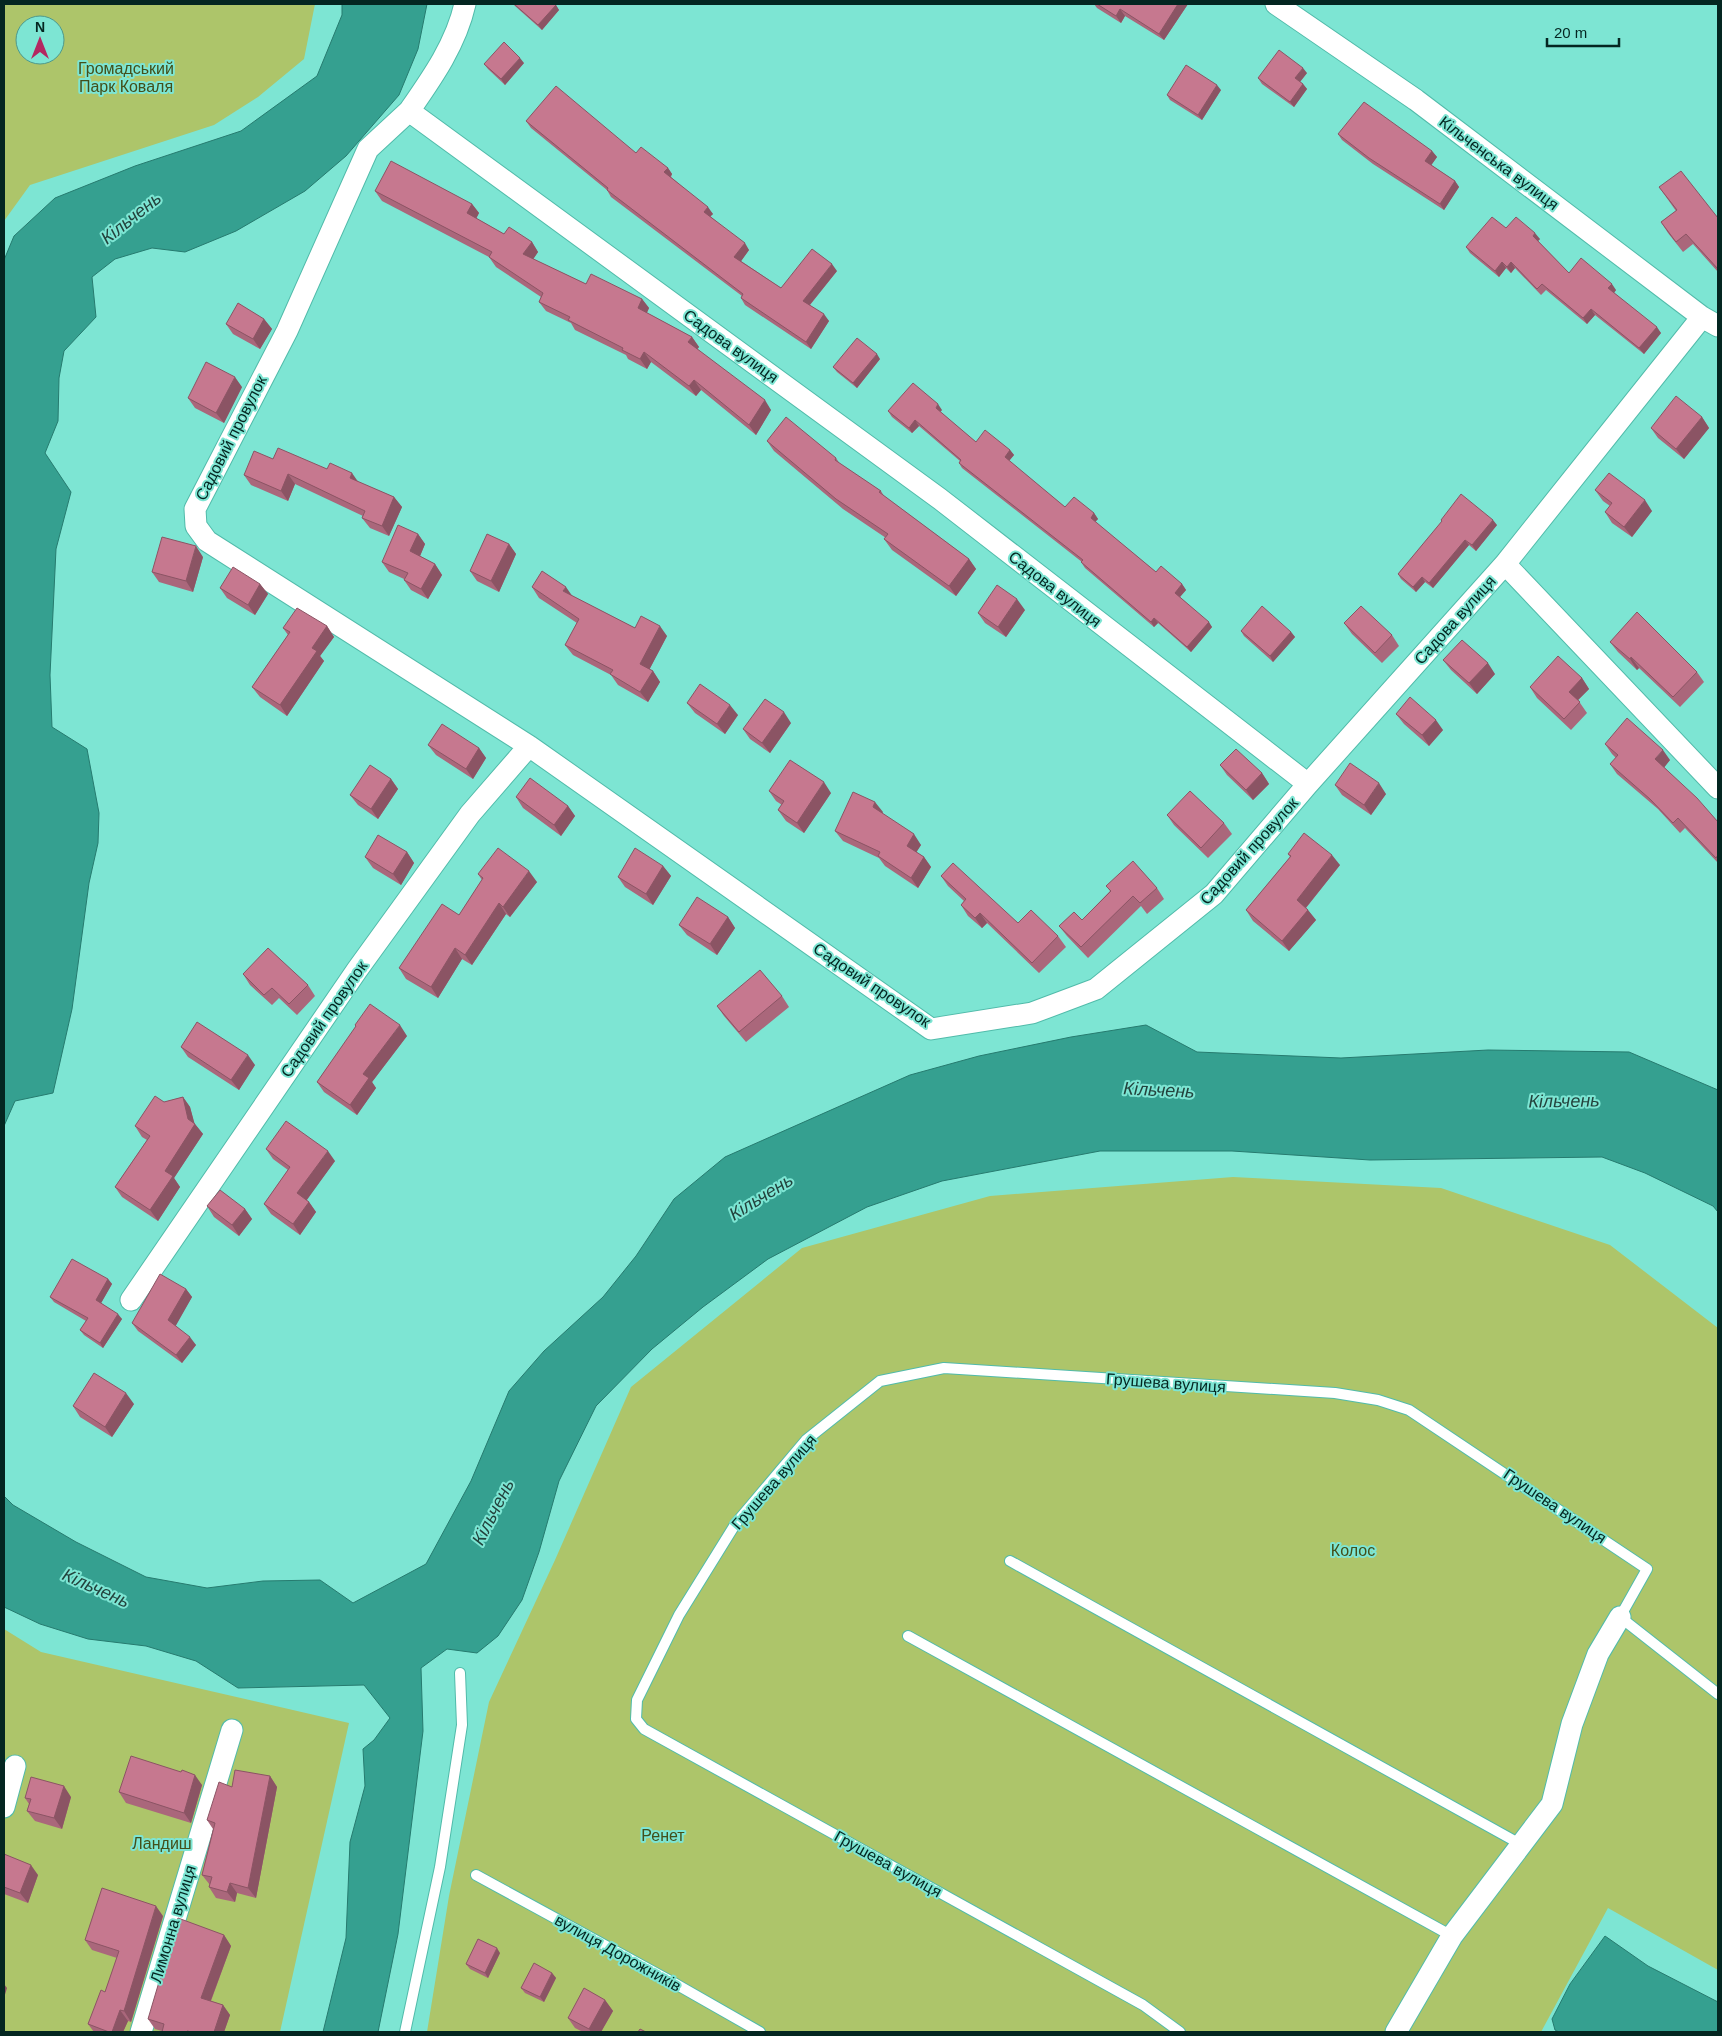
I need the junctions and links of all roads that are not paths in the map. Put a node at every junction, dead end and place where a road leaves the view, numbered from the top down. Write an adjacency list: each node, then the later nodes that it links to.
1 (465, 4): 3 (street)
2 (1276, 4): 4 (street, Кільченська вулиця)
3 (409, 111): 6 (street, Садовий провулок); 7 (street, Садова вулиця)
4 (1710, 322): 5 (street)
5 (1505, 564): 7 (street, Садова вулиця); 8 (street, Садова вулиця)
6 (529, 746): 7 (street, Садовий провулок); 9 (street, Садовий провулок)
7 (1308, 784)
8 (1718, 788)
9 (131, 1300)
10 (1010, 1561): 18 (lane)
11 (1620, 1617): 14 (lane); 18 (street); 24 (lane, Грушева вулиця)
12 (908, 1636): 20 (lane)
13 (460, 1673): 22 (lane)
14 (1718, 1694)
15 (232, 1730): 21 (street, Лимонна вулиця)
16 (14, 1766): 17 (street)
17 (4, 1807)
18 (1522, 1845): 20 (street)
19 (476, 1875): 23 (lane, вулиця Дорожників)
20 (1452, 1936): 25 (street)
21 (140, 2032)
22 (405, 2032)
23 (760, 2032)
24 (1180, 2032)
25 (1396, 2032)

